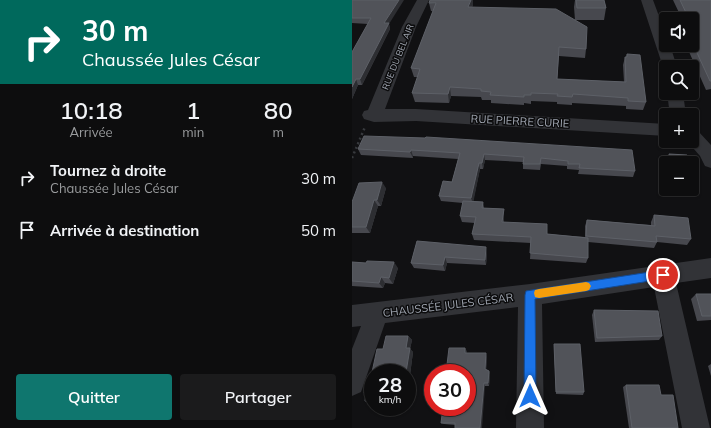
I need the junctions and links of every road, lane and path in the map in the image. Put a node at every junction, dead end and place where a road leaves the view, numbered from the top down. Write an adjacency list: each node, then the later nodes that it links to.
1 (423, 0): 4 (street, RUE DU BEL AIR)
2 (647, 0): 3 (street)
3 (668, 60)
4 (372, 116): 5 (street, RUE PIERRE CURIE); 7 (path)
5 (659, 130)
6 (699, 142): 8 (street)
7 (352, 158)
8 (711, 161)
9 (711, 268): 10 (street, CHAUSSÉE JULES CÉSAR)
10 (663, 275): 11 (street, CHAUSSÉE JULES CÉSAR); 16 (street)
11 (530, 295): 12 (street, CHAUSSÉE JULES CÉSAR); 15 (street)
12 (377, 314): 13 (street, CHAUSSÉE JULES CÉSAR); 14 (street)
13 (352, 316)
14 (352, 383)
15 (530, 428)
16 (696, 428)

